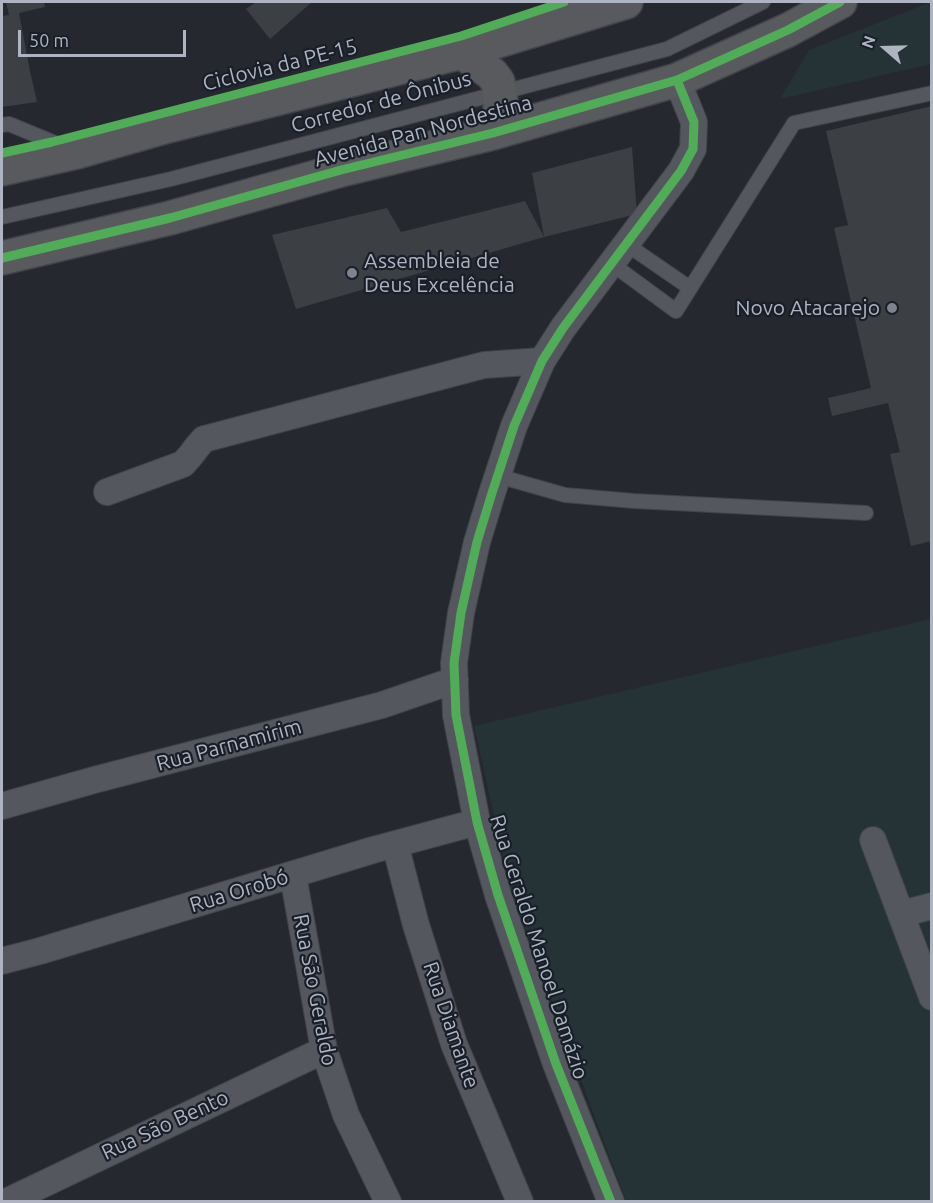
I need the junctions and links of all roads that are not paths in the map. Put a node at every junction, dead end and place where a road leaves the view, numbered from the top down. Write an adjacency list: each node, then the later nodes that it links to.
1 (626, 2): 6 (highway)
2 (763, 2): 8 (lane, Corredor de Ônibus)
3 (840, 2): 5 (highway, Avenida Pan Nordestina)
4 (864, 2): 5 (highway)
5 (788, 30): 7 (highway, Avenida Pan Nordestina)
6 (462, 52): 8 (highway); 12 (highway)
7 (677, 80): 11 (highway, Avenida Pan Nordestina); 15 (street, Rua Geraldo Manoel Damázio)
8 (501, 92): 11 (highway); 14 (lane, Corredor de Ônibus)
9 (932, 93): 17 (lane)
10 (2, 125): 12 (lane)
11 (493, 133): 16 (highway, Avenida Pan Nordestina)
12 (77, 152): 13 (highway)
13 (2, 169)
14 (2, 217)
15 (619, 254): 17 (lane); 17 (lane); 18 (street, Rua Geraldo Manoel Damázio)
16 (2, 258)
17 (690, 288)
18 (542, 361): 19 (street, Rua Geraldo Manoel Damázio); 20 (street)
19 (498, 476): 21 (lane); 22 (street, Rua Geraldo Manoel Damázio)
20 (108, 492)
21 (866, 513)
22 (454, 680): 23 (street, Rua Parnamirim); 24 (street, Rua Geraldo Manoel Damázio)
23 (2, 806)
24 (477, 822): 26 (street, Rua Orobó); 36 (street, Rua Geraldo Manoel Damázio)
25 (873, 840): 29 (street)
26 (395, 844): 27 (street, Rua Orobó); 35 (street, Rua Diamante)
27 (293, 875): 30 (street, Rua Orobó); 32 (street, Rua São Geraldo)
28 (932, 906): 29 (street)
29 (901, 914): 31 (street)
30 (2, 961)
31 (932, 997)
32 (324, 1050): 33 (street, Rua São Bento); 34 (street, Rua São Geraldo)
33 (6, 1202)
34 (388, 1202)
35 (520, 1202)
36 (611, 1202)

